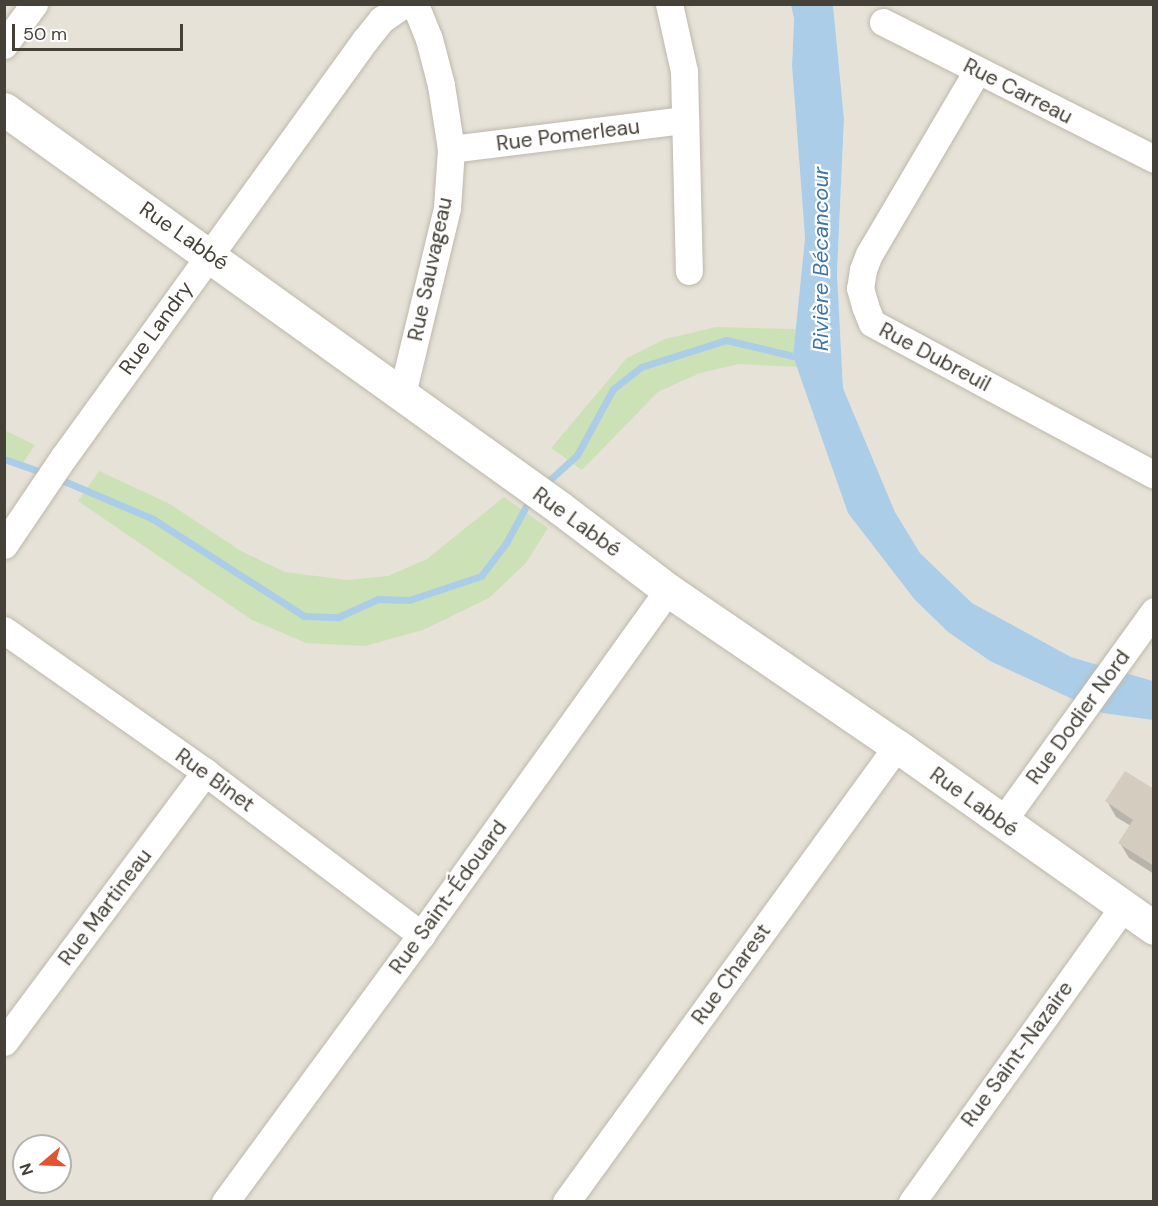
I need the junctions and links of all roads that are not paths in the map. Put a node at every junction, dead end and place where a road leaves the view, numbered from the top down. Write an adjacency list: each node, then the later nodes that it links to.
1 (34, 4): 6 (street)
2 (404, 4): 12 (street, Rue Landry)
3 (414, 4): 10 (street, Rue Sauvageau)
4 (669, 4): 9 (street)
5 (883, 22): 7 (street, Rue Carreau)
6 (4, 45)
7 (977, 71): 11 (street, Rue Carreau); 15 (street, Rue Dubreuil)
8 (4, 109): 12 (street, Rue Labbé)
9 (685, 120): 10 (street, Rue Pomerleau); 13 (street)
10 (451, 149): 14 (street, Rue Sauvageau)
11 (1154, 159)
12 (209, 254): 14 (street, Rue Labbé); 16 (street, Rue Landry)
13 (689, 271)
14 (402, 394): 17 (street, Rue Labbé)
15 (1154, 475)
16 (4, 545)
17 (668, 590): 20 (street, Rue Labbé); 25 (street, Rue Saint-Édouard)
18 (1154, 611): 22 (street, Rue Dodier Nord)
19 (4, 630): 21 (street, Rue Binet)
20 (897, 746): 22 (street, Rue Labbé); 28 (street, Rue Charest)
21 (205, 772): 25 (street, Rue Binet); 26 (street, Rue Martineau)
22 (1002, 822): 23 (street, Rue Labbé)
23 (1122, 907): 24 (street, Rue Labbé); 29 (street, Rue Saint-Nazaire)
24 (1154, 928)
25 (421, 935): 27 (street, Rue Saint-Édouard)
26 (4, 1042)
27 (225, 1202)
28 (566, 1202)
29 (912, 1202)

